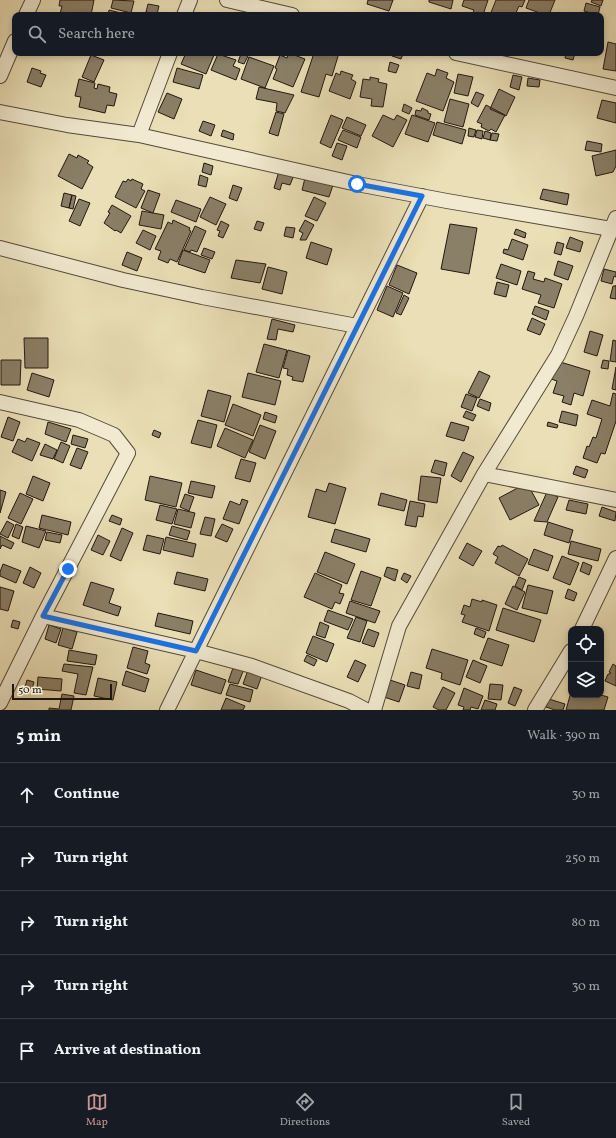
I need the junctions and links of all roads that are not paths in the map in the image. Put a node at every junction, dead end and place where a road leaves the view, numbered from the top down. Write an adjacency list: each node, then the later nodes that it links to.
1 (33, 0): 4 (street)
2 (190, 0): 5 (street)
3 (227, 0): 6 (street)
4 (27, 12)
5 (185, 12)
6 (279, 12)
7 (12, 48): 10 (street)
8 (169, 56): 13 (street)
9 (470, 56): 11 (street)
10 (0, 76)
11 (616, 88)
12 (0, 112): 13 (street)
13 (139, 135): 14 (street)
14 (422, 196): 15 (street); 17 (street)
15 (614, 224): 19 (street)
16 (0, 248): 17 (street)
17 (357, 326): 24 (street)
18 (0, 402): 22 (street)
19 (484, 474): 20 (street); 29 (street)
20 (616, 500)
21 (616, 558): 23 (street)
22 (43, 616): 24 (street); 26 (street)
23 (583, 626)
24 (196, 651): 27 (street); 28 (street)
25 (568, 656): 30 (street)
26 (0, 703)
27 (167, 710)
28 (366, 710)
29 (374, 710)
30 (535, 710)

